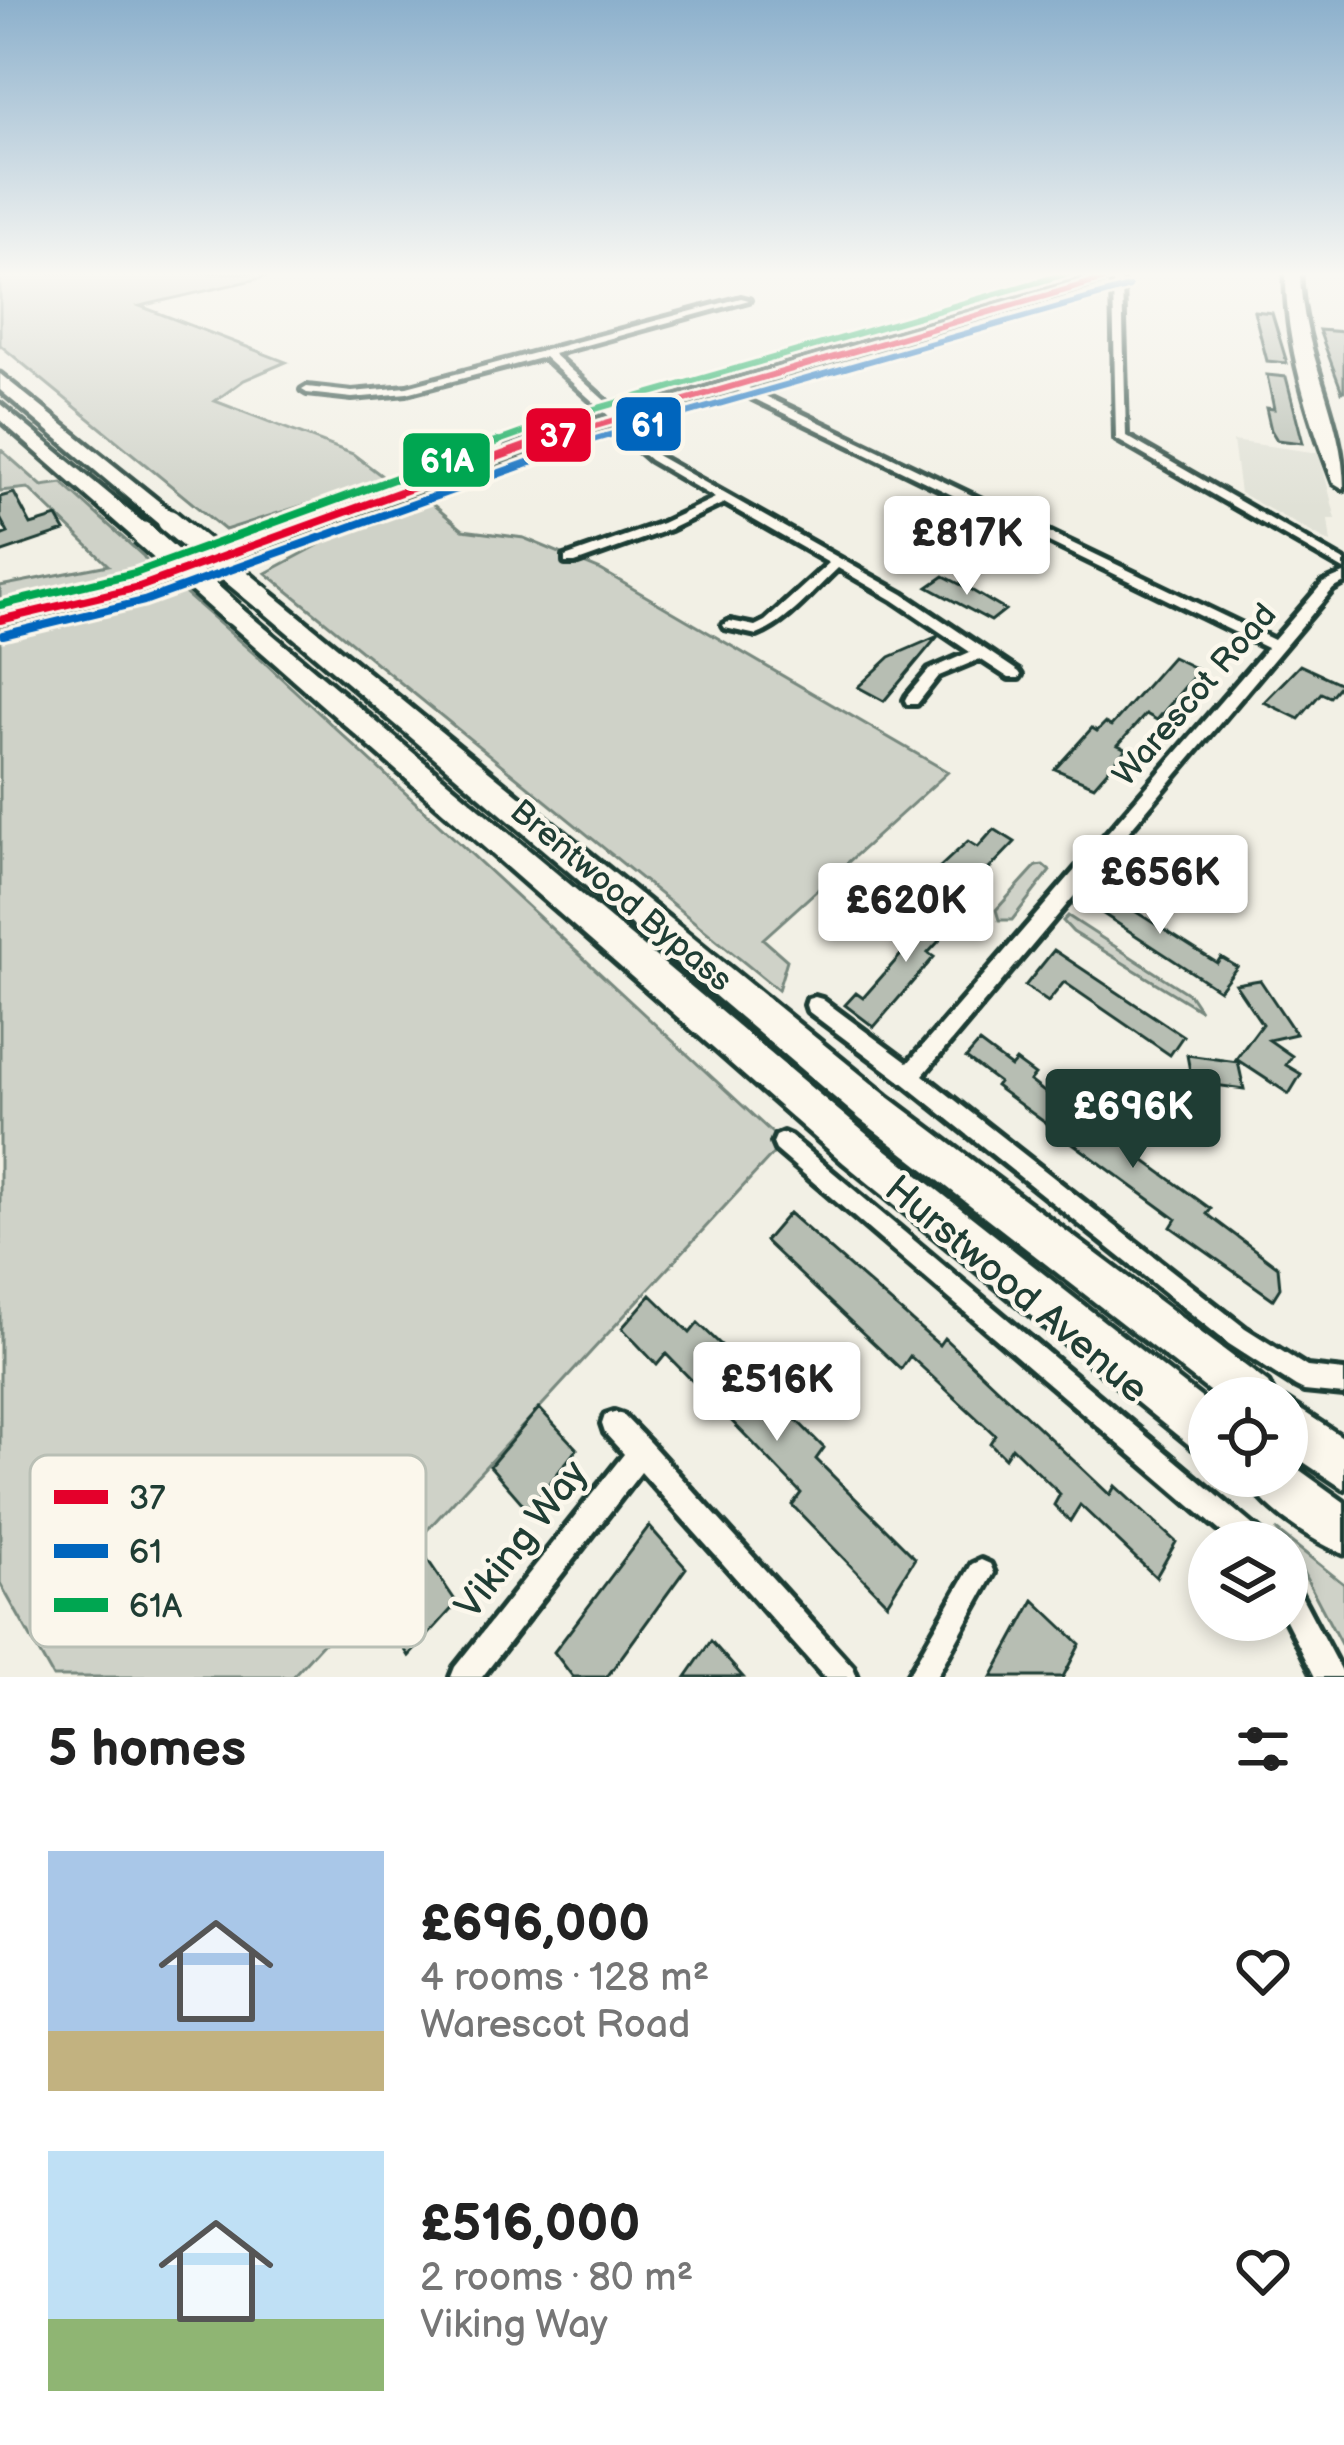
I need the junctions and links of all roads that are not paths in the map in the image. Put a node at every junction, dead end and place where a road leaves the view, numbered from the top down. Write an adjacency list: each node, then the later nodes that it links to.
1 (560, 351): 5 (street)
2 (853, 351): 7 (street)
3 (1119, 351): 15 (street)
4 (1305, 351): 11 (main road)
5 (547, 355): 8 (street); 10 (street)
6 (0, 380): 17 (highway, Brentwood Bypass, bridge)
7 (734, 385): 10 (street); 20 (street)
8 (308, 390)
9 (0, 410): 17 (highway, Brentwood Bypass, bridge)
10 (614, 419): 12 (street); 18 (street)
11 (1344, 483)
12 (724, 498): 13 (street); 14 (street)
13 (570, 560)
14 (837, 562): 19 (street); 21 (street)
15 (1344, 566)
16 (1344, 578): 20 (street, Warescot Road)
17 (247, 606): 27 (highway, Brentwood Bypass); 29 (highway, Brentwood Bypass)
18 (0, 620)
19 (730, 625)
20 (1276, 647): 25 (street, Warescot Road)
21 (978, 654): 22 (street); 23 (street)
22 (1014, 675)
23 (913, 700)
24 (815, 1005): 25 (street)
25 (909, 1076): 28 (street)
26 (783, 1143): 35 (street, Hurstwood Avenue)
27 (1226, 1377)
28 (1344, 1384)
29 (1188, 1415)
30 (614, 1424): 32 (street)
31 (1308, 1439): 33 (highway)
32 (641, 1452): 39 (street, Viking Way); 40 (street)
33 (1344, 1466)
34 (1296, 1497): 36 (highway)
35 (1228, 1521)
36 (1344, 1532)
37 (981, 1573): 41 (street)
38 (1308, 1635): 42 (street)
39 (465, 1677)
40 (843, 1677)
41 (921, 1677)
42 (1330, 1677)

